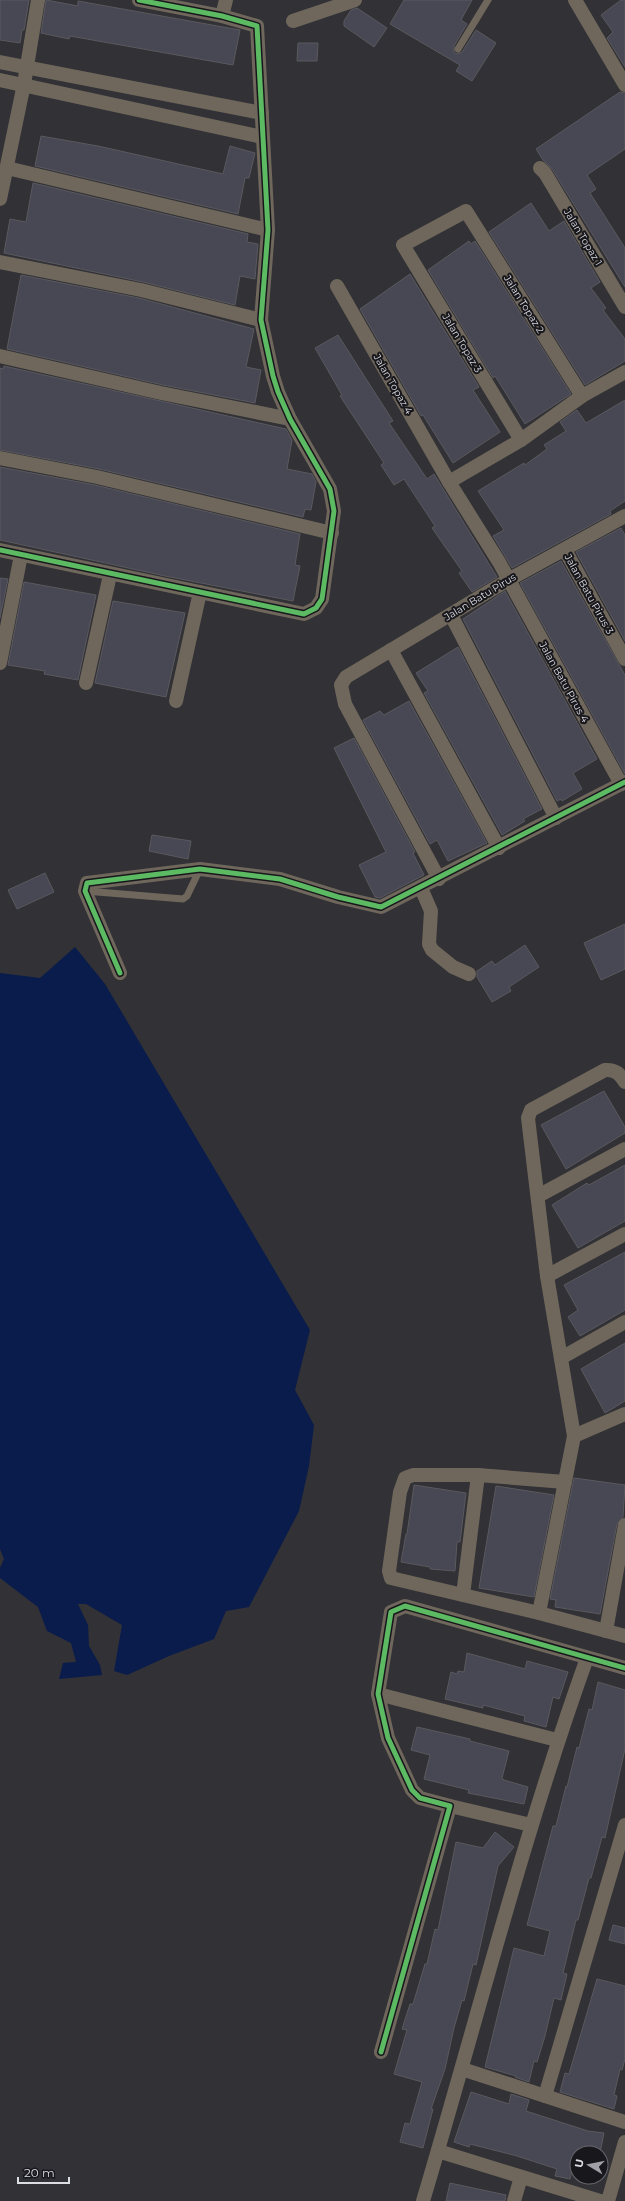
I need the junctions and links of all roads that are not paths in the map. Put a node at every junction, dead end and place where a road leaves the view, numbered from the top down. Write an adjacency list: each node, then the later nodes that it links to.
1 (38, 0): 11 (street)
2 (139, 0): 7 (street)
3 (226, 0): 7 (street)
4 (355, 0): 8 (street)
5 (488, 0): 9 (lane)
6 (575, 0): 14 (street)
7 (222, 16): 15 (street)
8 (293, 21)
9 (458, 49)
10 (0, 62): 11 (street)
11 (27, 67): 13 (street); 15 (street)
12 (0, 80): 13 (street)
13 (24, 84): 16 (street); 17 (street)
14 (625, 84)
15 (262, 113): 16 (street)
16 (262, 137): 20 (street)
17 (7, 168): 19 (street); 20 (street)
18 (540, 168): 24 (street, Jalan Topaz 1)
19 (0, 199)
20 (268, 230): 25 (street)
21 (403, 245): 28 (street, Jalan Topaz 2); 30 (street, Jalan Topaz 3)
22 (0, 262): 25 (street)
23 (337, 286): 32 (street, Jalan Topaz 4)
24 (625, 307)
25 (261, 320): 29 (street)
26 (0, 356): 29 (street)
27 (625, 372): 28 (street)
28 (582, 396): 30 (street)
29 (290, 419): 34 (street)
30 (520, 440): 32 (street)
31 (0, 458): 34 (street)
32 (449, 482): 39 (street, Jalan Topaz 4)
33 (624, 518): 36 (street, Jalan Batu Pirus)
34 (332, 533): 40 (street)
35 (0, 550): 37 (street)
36 (565, 550): 39 (street, Jalan Batu Pirus); 43 (street, Jalan Batu Pirus 3)
37 (21, 555): 38 (street); 44 (street)
38 (110, 575): 40 (street); 45 (street)
39 (508, 580): 41 (street, Jalan Batu Pirus); 47 (street, Jalan Batu Pirus 4)
40 (200, 592): 46 (street)
41 (451, 614): 42 (street, Jalan Batu Pirus); 48 (street)
42 (391, 650): 49 (street); 51 (street, Jalan Batu Pirus)
43 (625, 659)
44 (0, 663)
45 (86, 683)
46 (176, 701)
47 (623, 783): 48 (street)
48 (556, 818): 49 (street)
49 (499, 848): 51 (street)
50 (200, 869): 52 (street); 52 (lane); 53 (street)
51 (440, 879): 53 (street)
52 (85, 891): 54 (street)
53 (425, 897): 55 (street)
54 (120, 973)
55 (469, 974)
56 (625, 1082): 58 (street)
57 (625, 1149): 58 (street)
58 (538, 1196): 60 (street)
59 (625, 1234): 60 (street)
60 (547, 1276): 62 (street)
61 (625, 1322): 62 (street)
62 (561, 1358): 64 (street)
63 (625, 1414): 64 (street)
64 (574, 1436): 66 (street)
65 (478, 1475): 66 (street); 68 (street); 68 (street)
66 (565, 1482): 69 (street)
67 (625, 1525): 70 (street)
68 (463, 1595): 69 (street)
69 (539, 1613): 70 (street)
70 (606, 1631): 71 (street)
71 (625, 1636)
72 (587, 1658): 73 (street); 74 (street); 75 (street)
73 (625, 1668)
74 (378, 1694): 75 (street); 76 (street)
75 (557, 1740): 77 (street)
76 (450, 1806): 77 (street); 79 (street)
77 (531, 1824): 80 (street)
78 (625, 1825): 81 (street)
79 (381, 2052)
80 (462, 2069): 81 (street); 84 (street)
81 (544, 2096): 82 (street)
82 (625, 2122)
83 (625, 2142): 89 (street)
84 (438, 2151): 85 (street); 86 (street)
85 (521, 2176): 87 (street); 88 (street)
86 (423, 2201)
87 (514, 2201)
88 (600, 2201)
89 (608, 2201)

